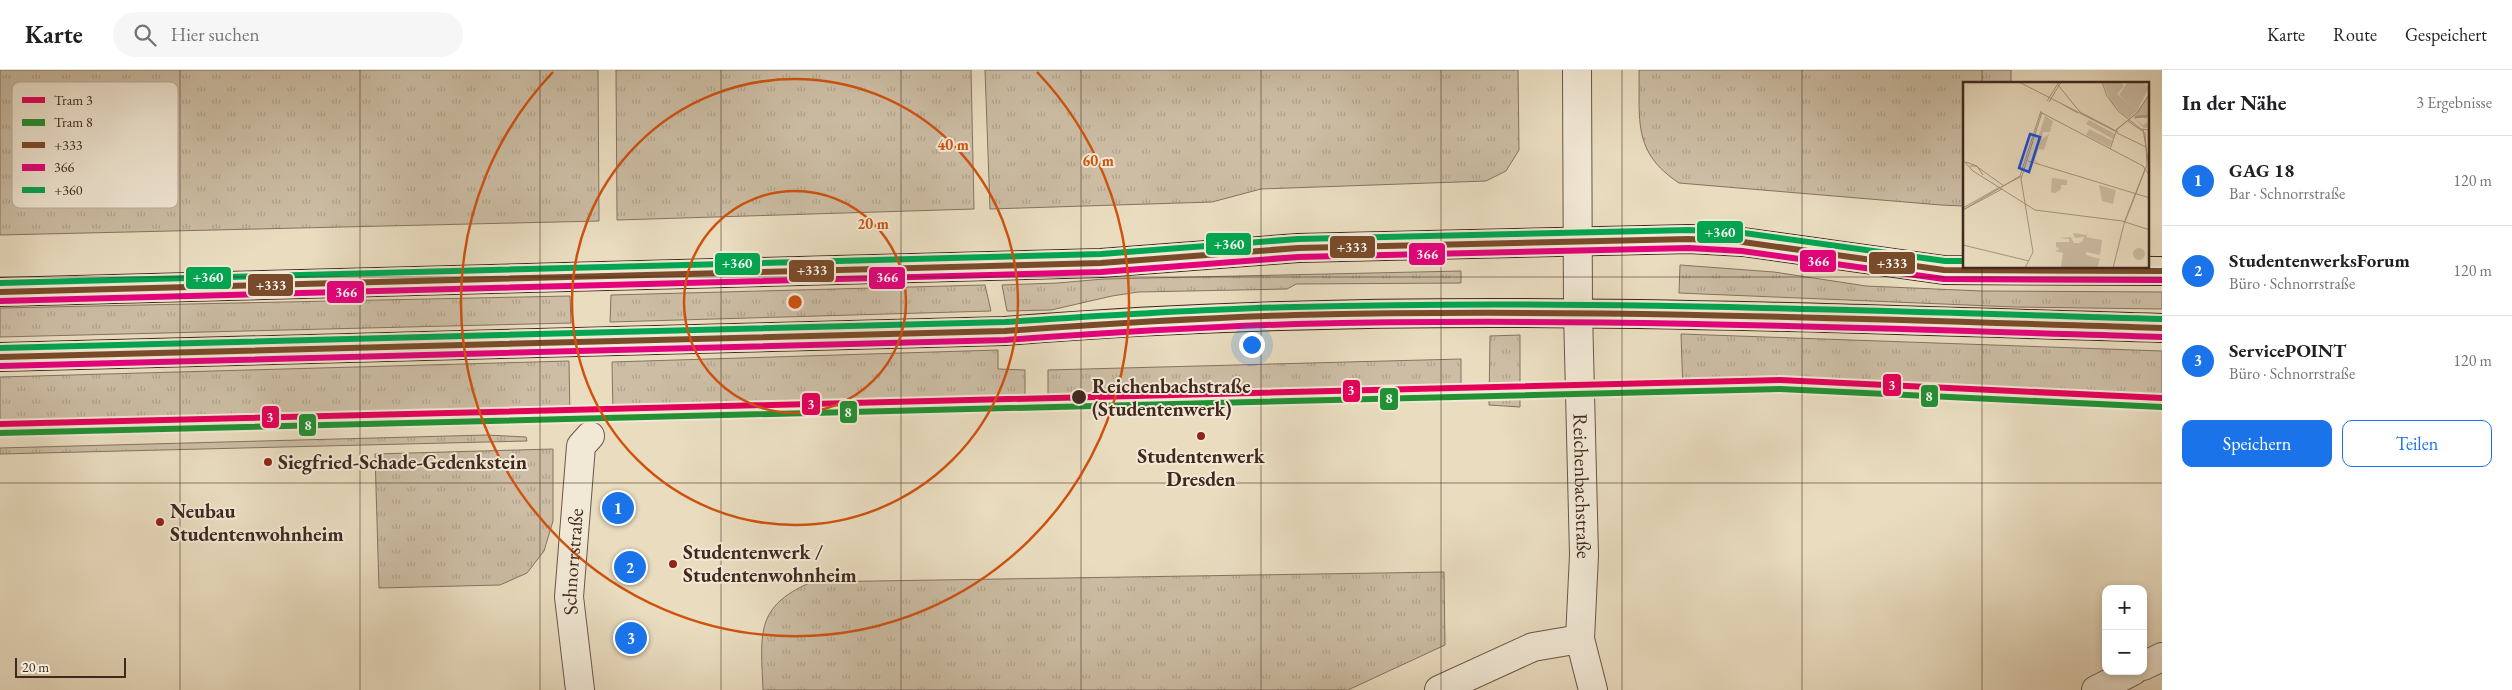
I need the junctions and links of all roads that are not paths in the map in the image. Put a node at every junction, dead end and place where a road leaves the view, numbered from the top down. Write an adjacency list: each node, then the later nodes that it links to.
1 (1577, 70): 2 (street, Reichenbachstraße)
2 (1579, 241): 3 (main road); 4 (main road); 5 (street, Reichenbachstraße)
3 (2162, 271)
4 (0, 292)
5 (1578, 312): 6 (main road); 7 (main road); 9 (street, Reichenbachstraße)
6 (2162, 328)
7 (0, 357)
8 (590, 436): 13 (street, Schnorrstraße)
9 (1580, 639): 14 (street); 15 (street, Reichenbachstraße)
10 (2162, 657): 11 (street)
11 (2147, 664)
12 (2125, 675): 16 (street)
13 (580, 690)
14 (1439, 690)
15 (1593, 690)
16 (2096, 690)

